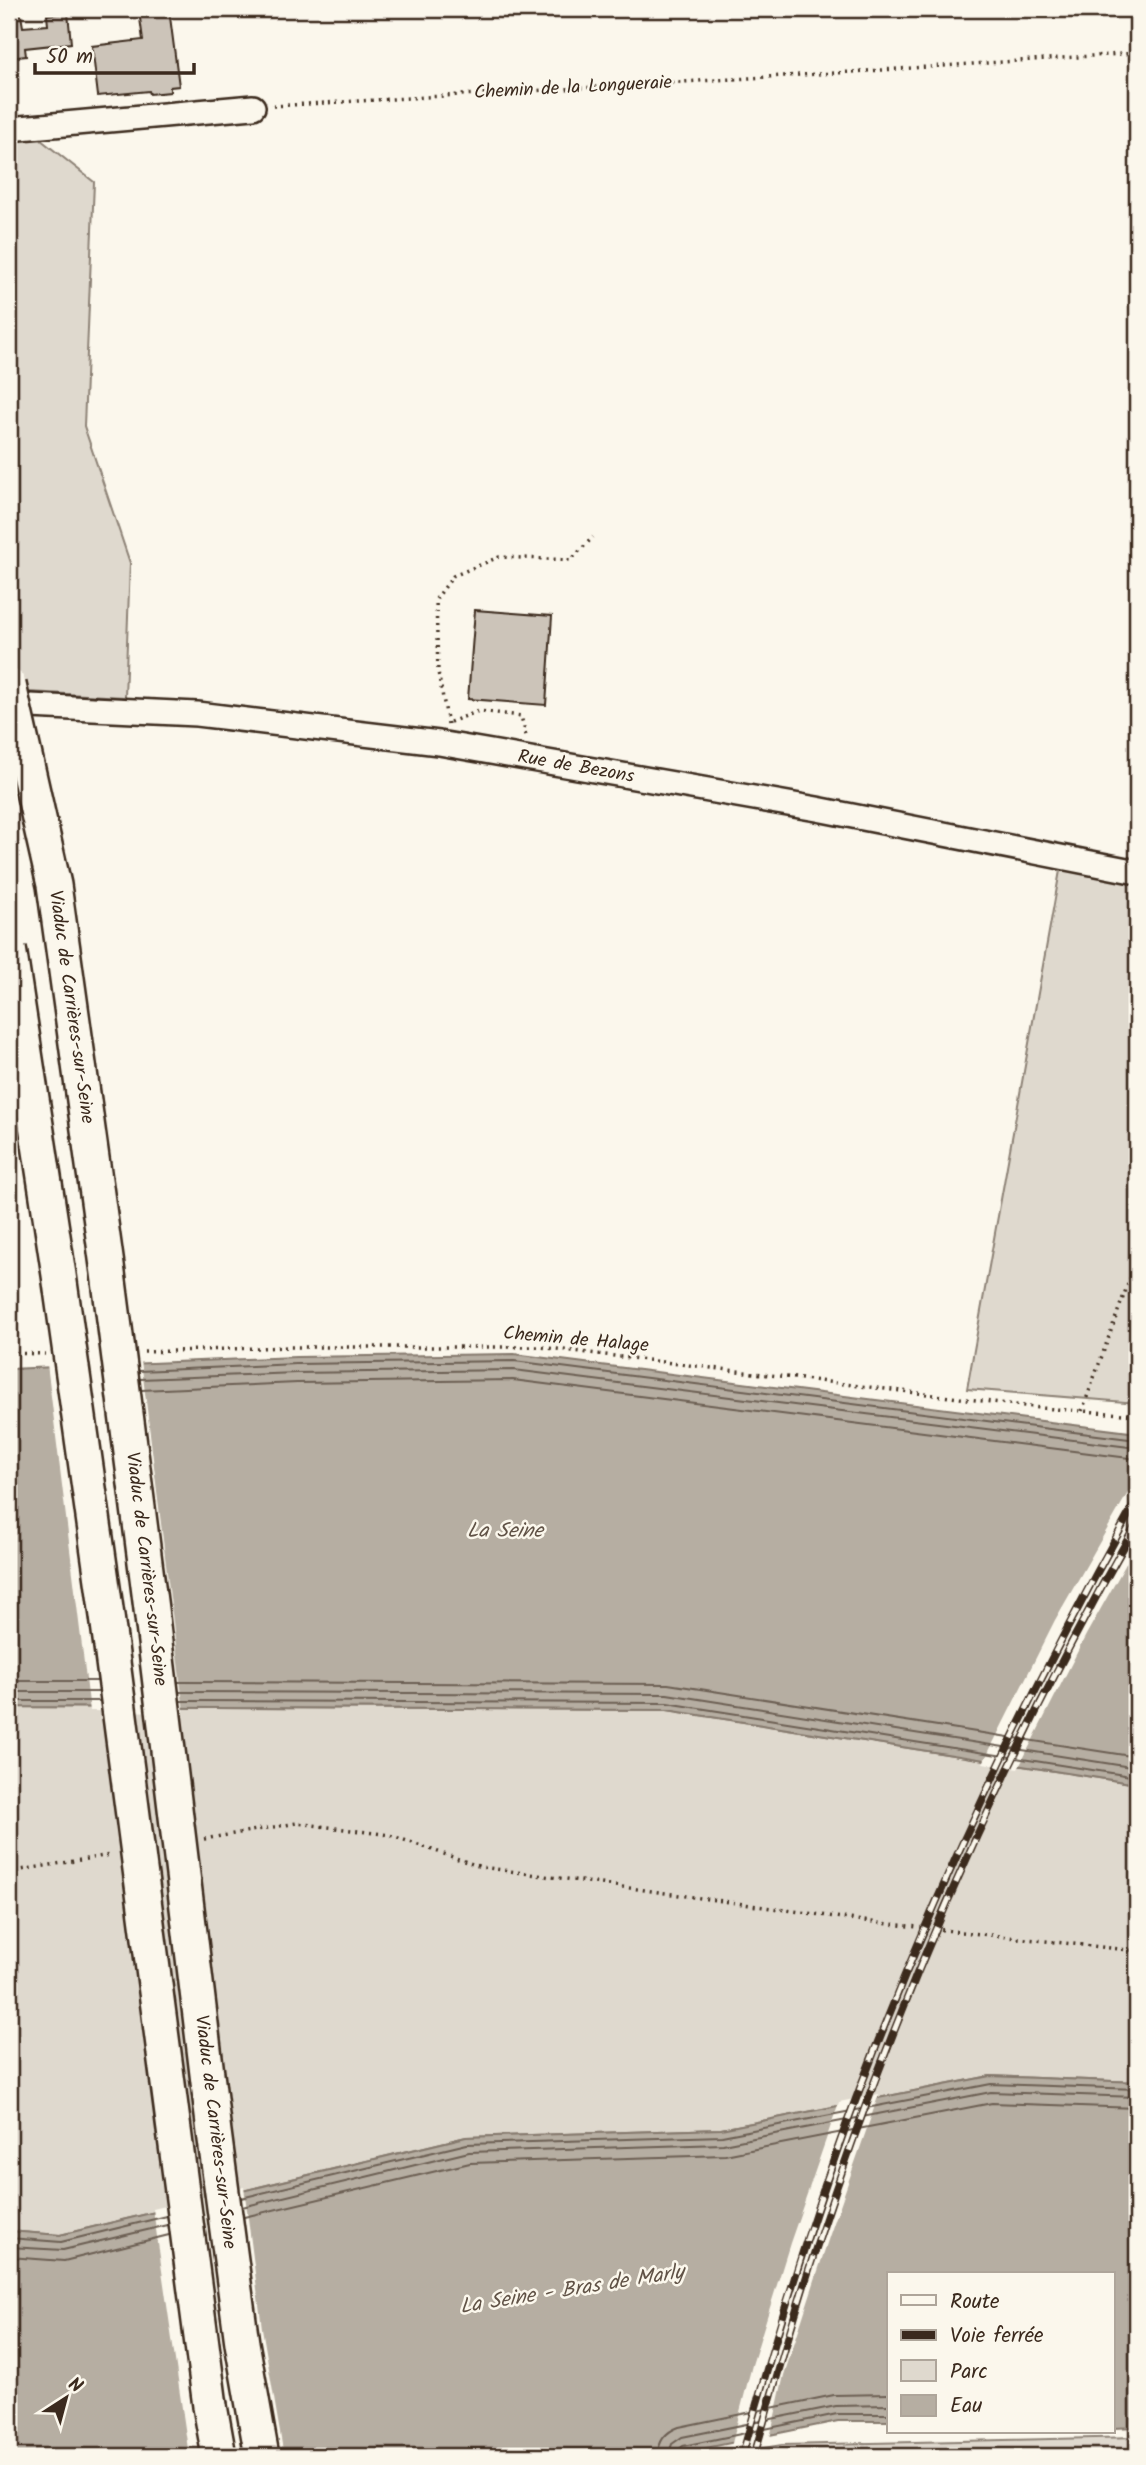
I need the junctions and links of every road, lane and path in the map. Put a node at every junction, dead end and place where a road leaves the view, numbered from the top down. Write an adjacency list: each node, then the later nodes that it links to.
1 (1137, 53): 2 (path, Chemin de la Longueraie)
2 (253, 107): 3 (street)
3 (9, 129)
4 (593, 537): 7 (path)
5 (9, 685): 22 (highway, Viaduc de Carrières-sur-Seine, bridge)
6 (9, 705): 7 (street, Rue de Bezons)
7 (447, 733): 8 (street, Rue de Bezons); 8 (path)
8 (530, 759): 9 (street, Rue de Bezons)
9 (1137, 872)
10 (9, 948): 21 (highway, Viaduc de Carrières-sur-Seine, bridge)
11 (1137, 1259): 15 (path)
12 (136, 1352): 15 (path, Chemin de Halage)
13 (9, 1353): 14 (path)
14 (54, 1355)
15 (1082, 1411): 16 (path, Chemin de Halage)
16 (1137, 1415)
17 (201, 1839): 20 (path)
18 (119, 1853): 19 (path)
19 (9, 1872)
20 (1137, 1951)
21 (219, 2456)
22 (262, 2456)

